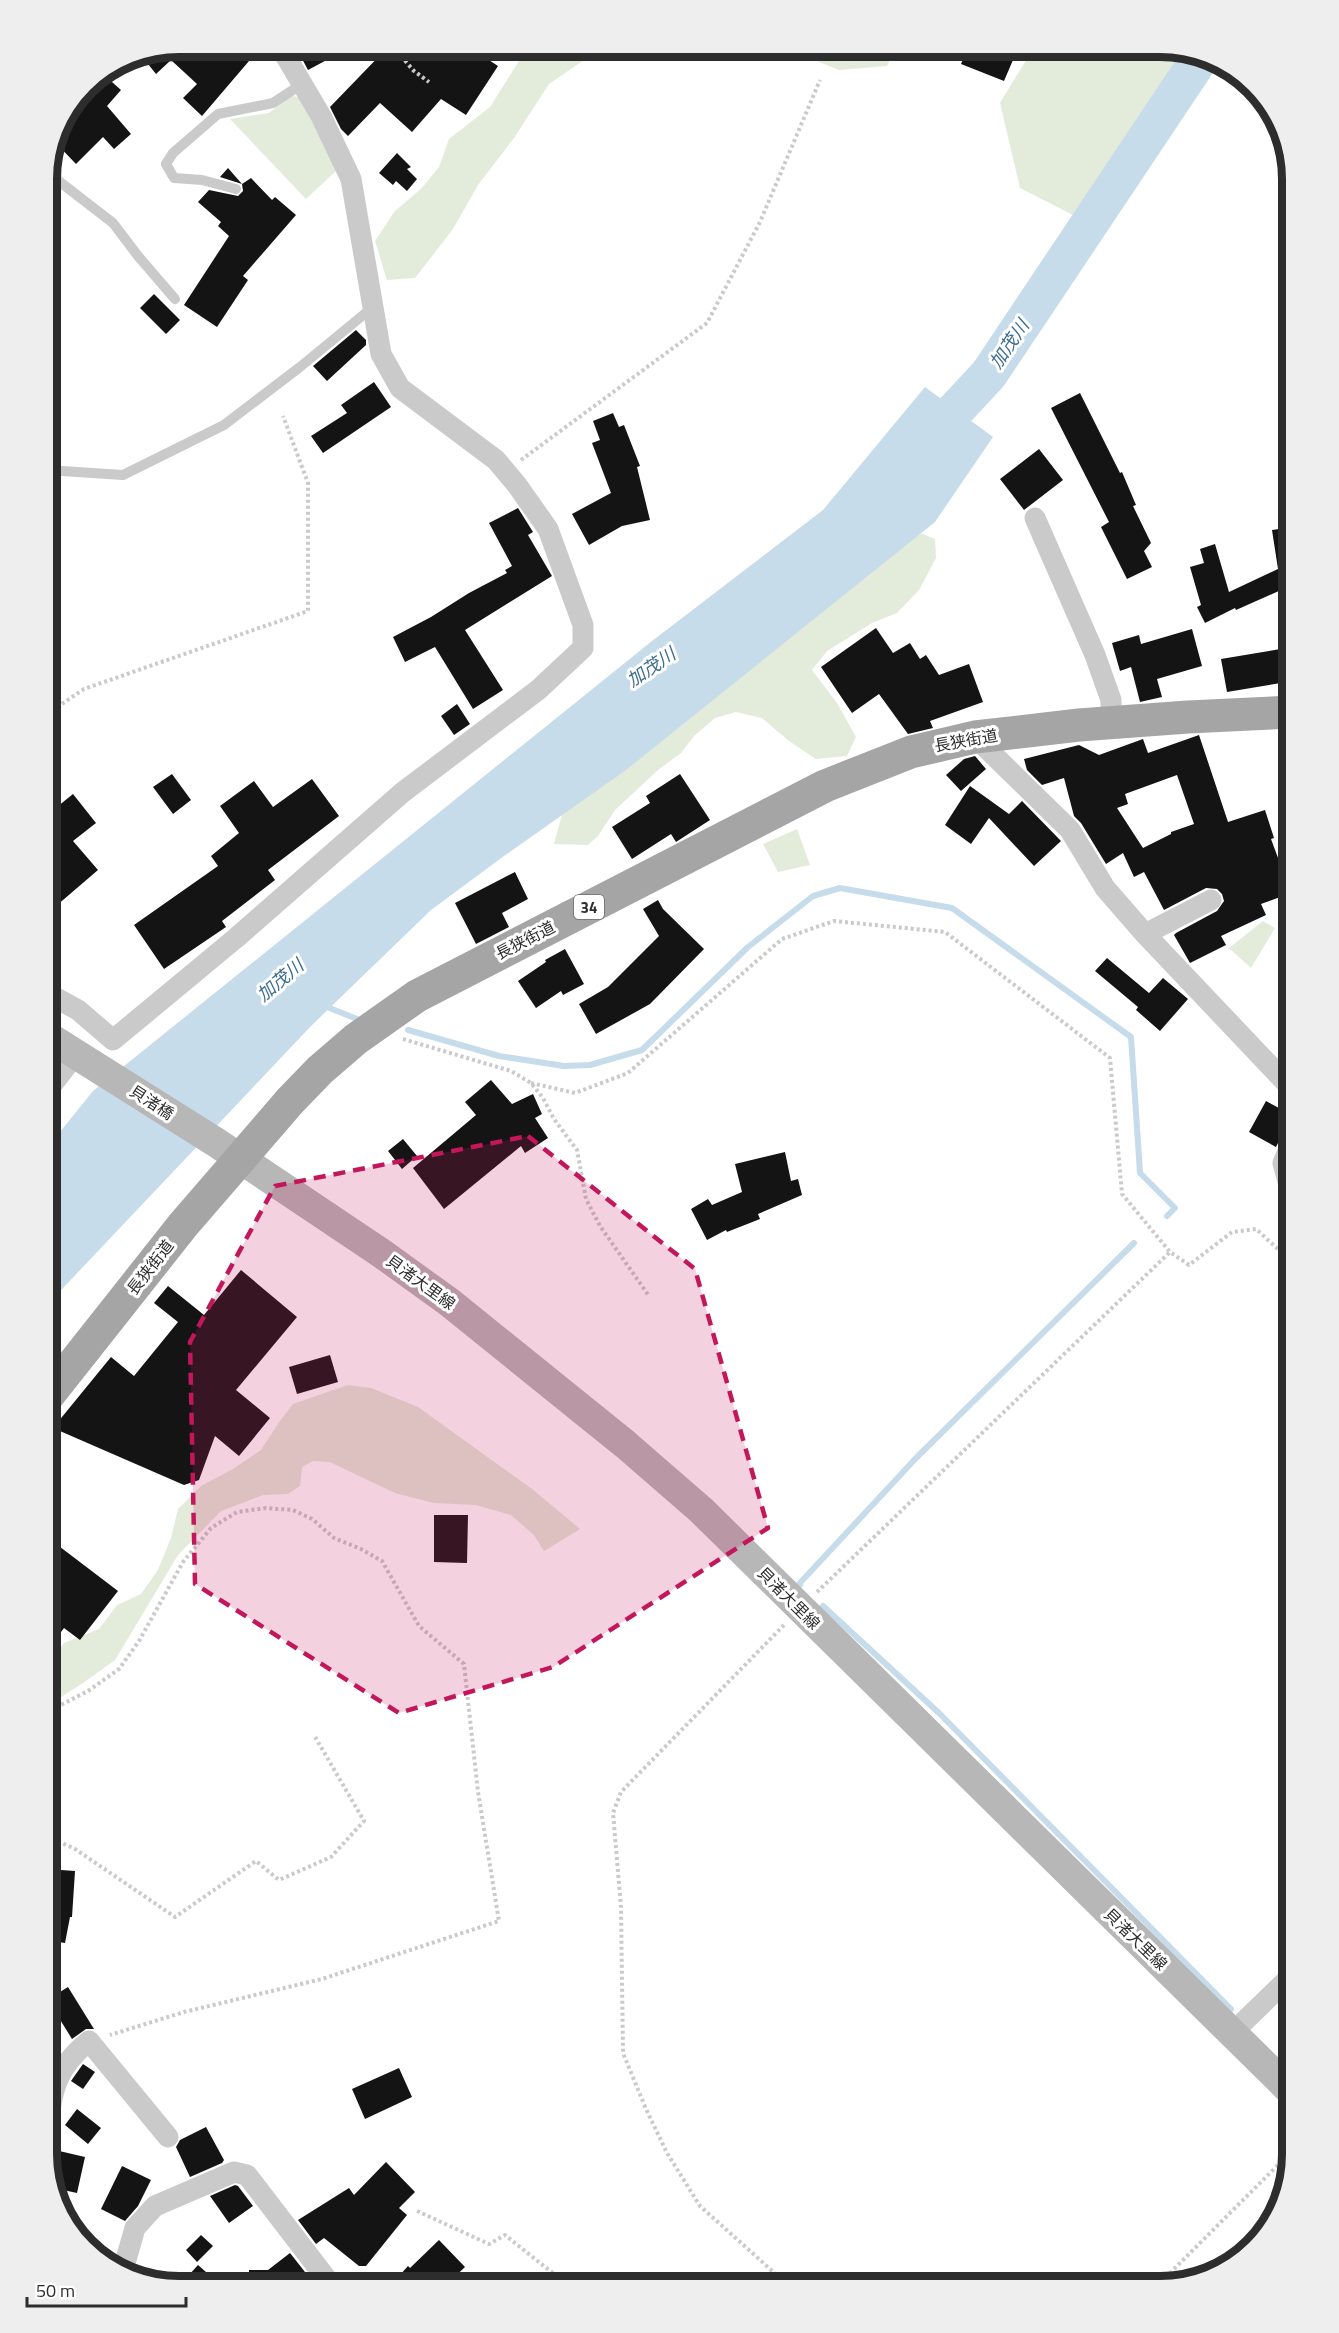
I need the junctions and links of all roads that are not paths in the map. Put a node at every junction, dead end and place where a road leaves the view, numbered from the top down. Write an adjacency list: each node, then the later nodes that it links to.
1 (290, 57): 2 (street)
2 (302, 84): 4 (lane); 6 (street)
3 (57, 180): 5 (lane)
4 (236, 189)
5 (174, 299)
6 (373, 307): 7 (lane); 14 (street)
7 (57, 471)
8 (1035, 518): 10 (street)
9 (1282, 713): 10 (main road, 長狭街道 / 34)
10 (1111, 723): 11 (main road, 長狭街道 / 34)
11 (975, 737): 13 (street); 19 (main road, 長狭街道 / 34)
12 (1211, 900): 13 (street)
13 (1145, 934): 17 (street)
14 (57, 998)
15 (57, 1042): 16 (street, 貝渚橋)
16 (81, 1057): 18 (street); 19 (street, 貝渚橋)
17 (1282, 1077)
18 (57, 1081)
19 (228, 1151): 20 (main road, 長狭街道 / 34); 22 (street, 貝渚大里線)
20 (57, 1384)
21 (1282, 1985): 22 (street)
22 (1232, 2033): 24 (street, 貝渚大里線)
23 (57, 2078): 25 (street)
24 (1282, 2081)
25 (168, 2137)
26 (125, 2263): 27 (street)
27 (325, 2276)

